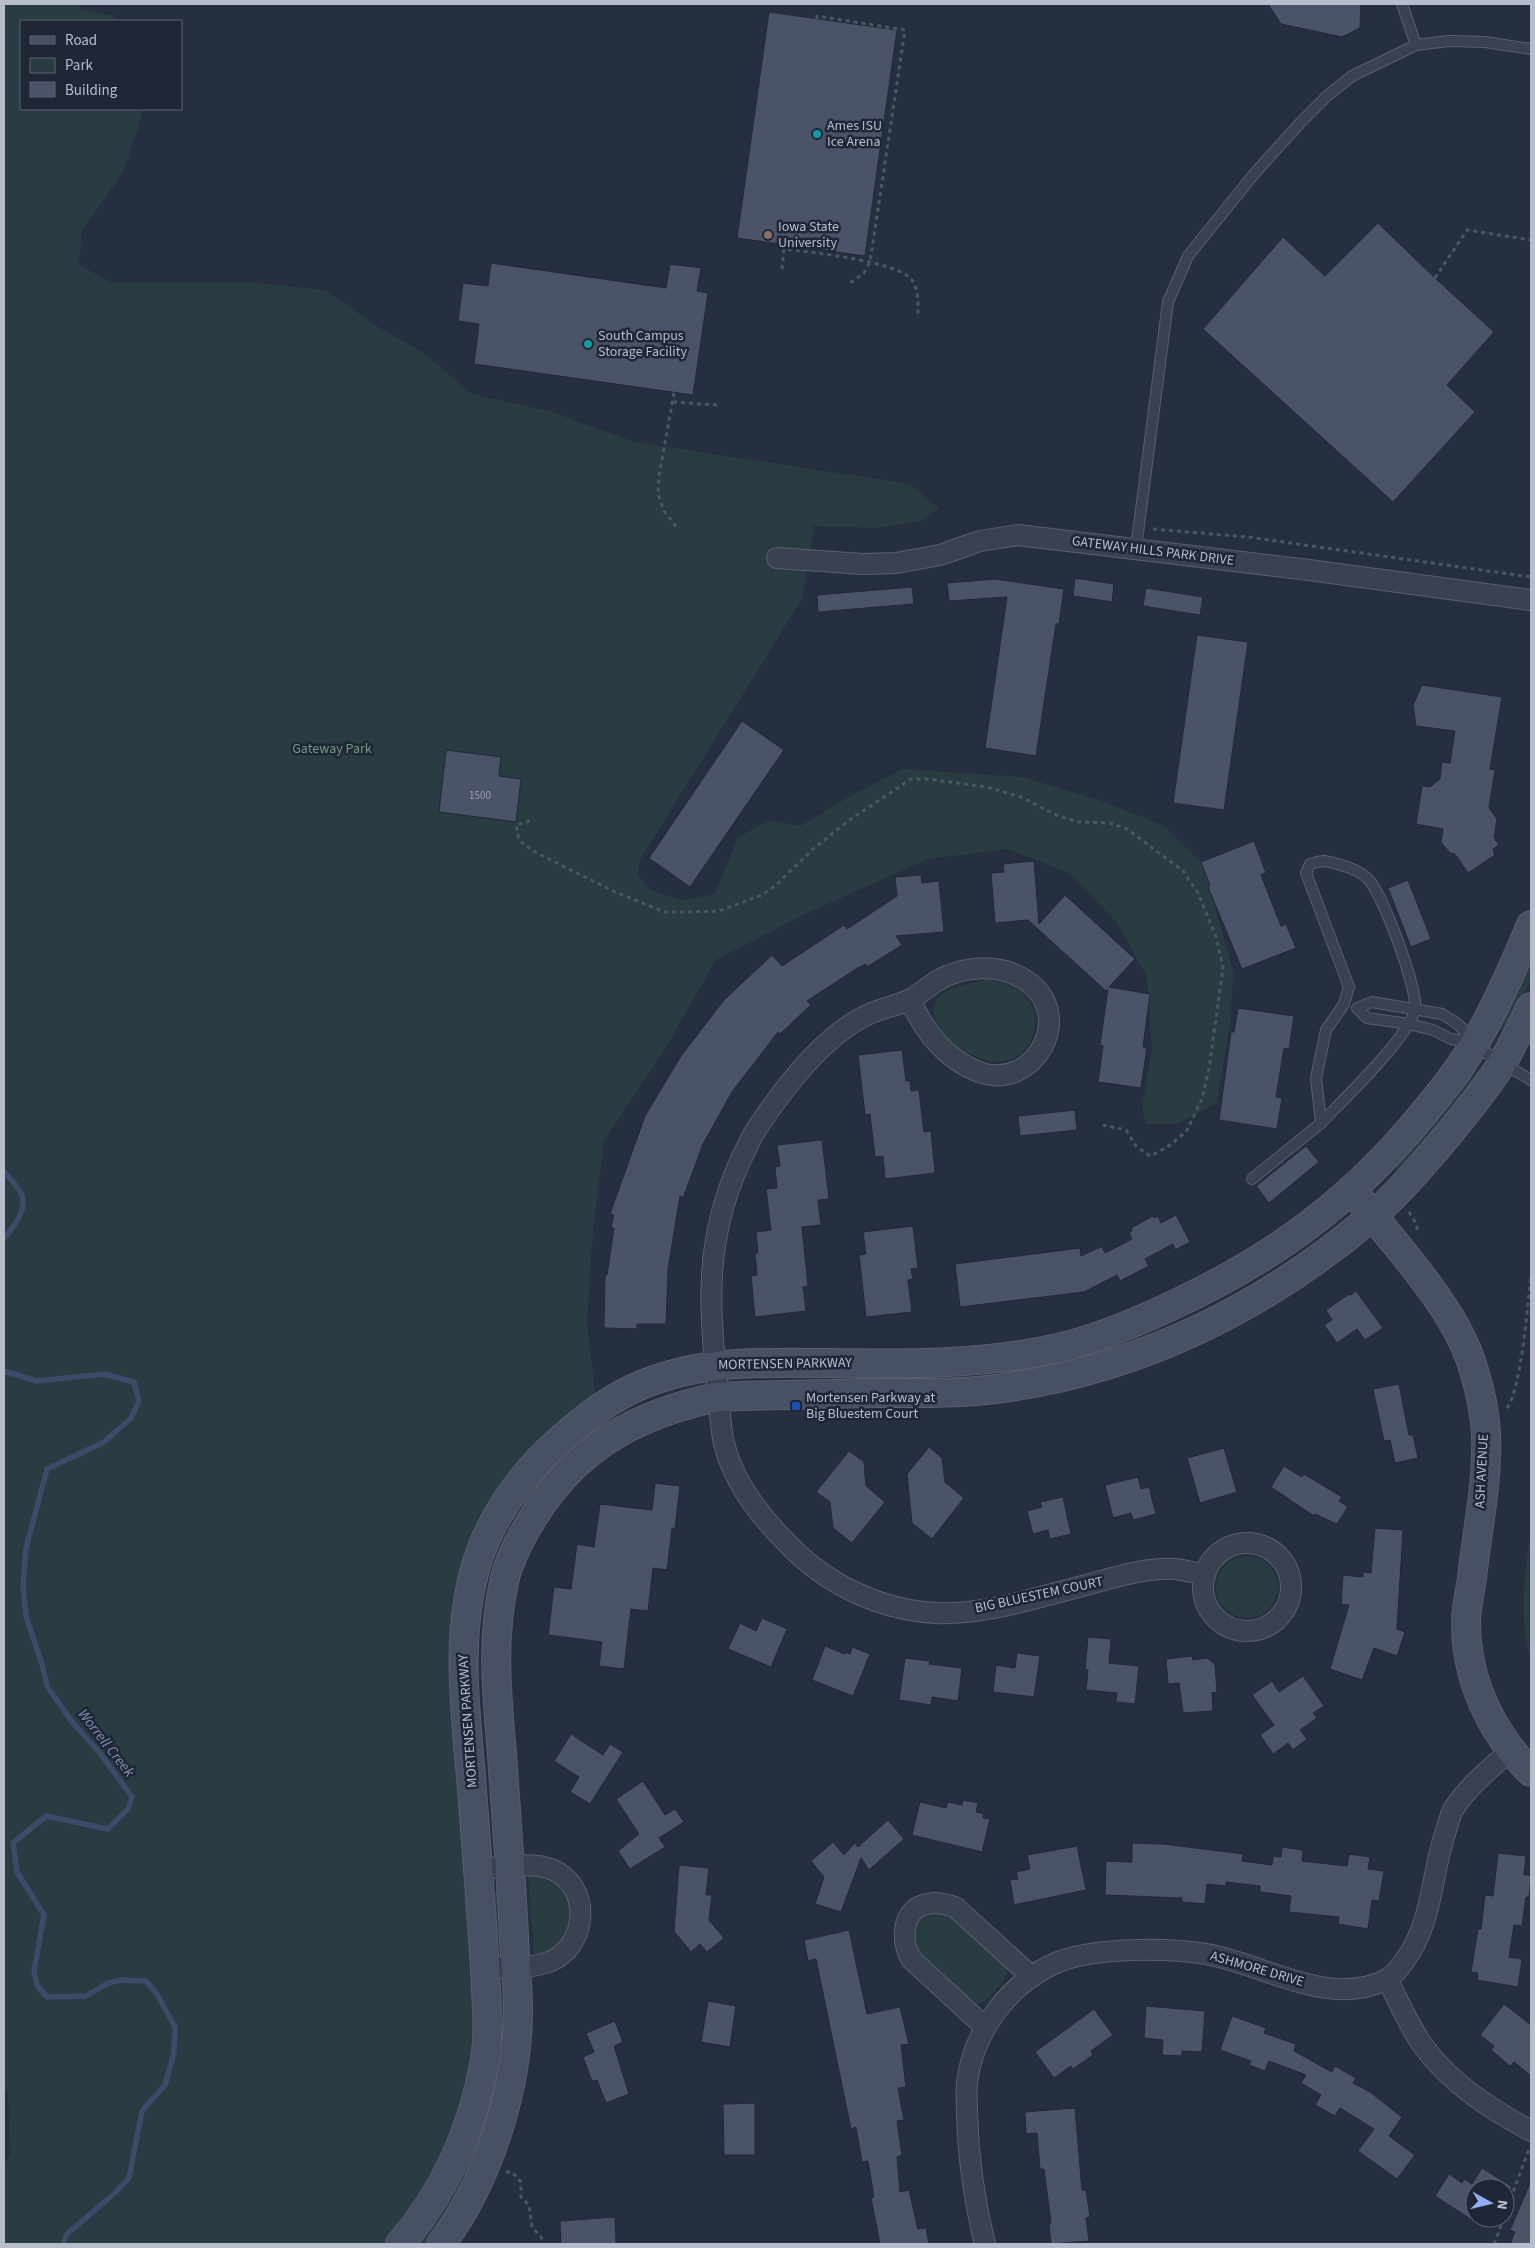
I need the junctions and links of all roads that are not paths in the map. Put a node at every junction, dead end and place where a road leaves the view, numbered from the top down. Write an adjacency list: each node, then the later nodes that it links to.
1 (1402, 4): 2 (lane)
2 (1416, 45): 3 (lane); 4 (lane)
3 (1531, 49)
4 (1136, 548): 5 (street, GATEWAY HILLS PARK DRIVE); 6 (street, GATEWAY HILLS PARK DRIVE)
5 (777, 558)
6 (1531, 600)
7 (1531, 925): 14 (street, MORTENSEN PARKWAY)
8 (910, 1000): 8 (street); 21 (street, BIG BLUESTEM COURT)
9 (1344, 1004): 11 (lane); 12 (lane); 17 (lane)
10 (1531, 1007): 15 (street)
11 (1357, 1008): 12 (lane); 13 (lane)
12 (1415, 1008): 13 (lane); 14 (lane)
13 (1409, 1024): 14 (lane); 17 (lane)
14 (1471, 1044): 15 (lane); 19 (street, MORTENSEN PARKWAY)
15 (1502, 1063): 16 (lane); 20 (street)
16 (1531, 1080)
17 (1321, 1123): 18 (lane)
18 (1252, 1179)
19 (1353, 1190): 20 (street, ASH AVENUE); 21 (street, MORTENSEN PARKWAY)
20 (1373, 1216): 22 (street); 24 (street, ASH AVENUE)
21 (715, 1364): 22 (street, BIG BLUESTEM COURT); 27 (street, MORTENSEN PARKWAY)
22 (718, 1397): 23 (street, BIG BLUESTEM COURT); 26 (street)
23 (1204, 1575): 23 (street)
24 (1511, 1750): 25 (street, ASH AVENUE); 31 (street)
25 (1531, 1772)
26 (510, 1867): 27 (street); 28 (street); 28 (street)
27 (478, 1869): 29 (street, MORTENSEN PARKWAY)
28 (516, 1966): 29 (street); 35 (street)
29 (485, 1968): 34 (street, MORTENSEN PARKWAY)
30 (1032, 1977): 31 (street, ASHMORE DRIVE); 32 (street, ASHMORE DRIVE); 32 (street)
31 (1388, 1979): 33 (street)
32 (985, 2027): 36 (street, ASHMORE DRIVE)
33 (1531, 2131)
34 (400, 2244)
35 (440, 2244)
36 (985, 2244)

